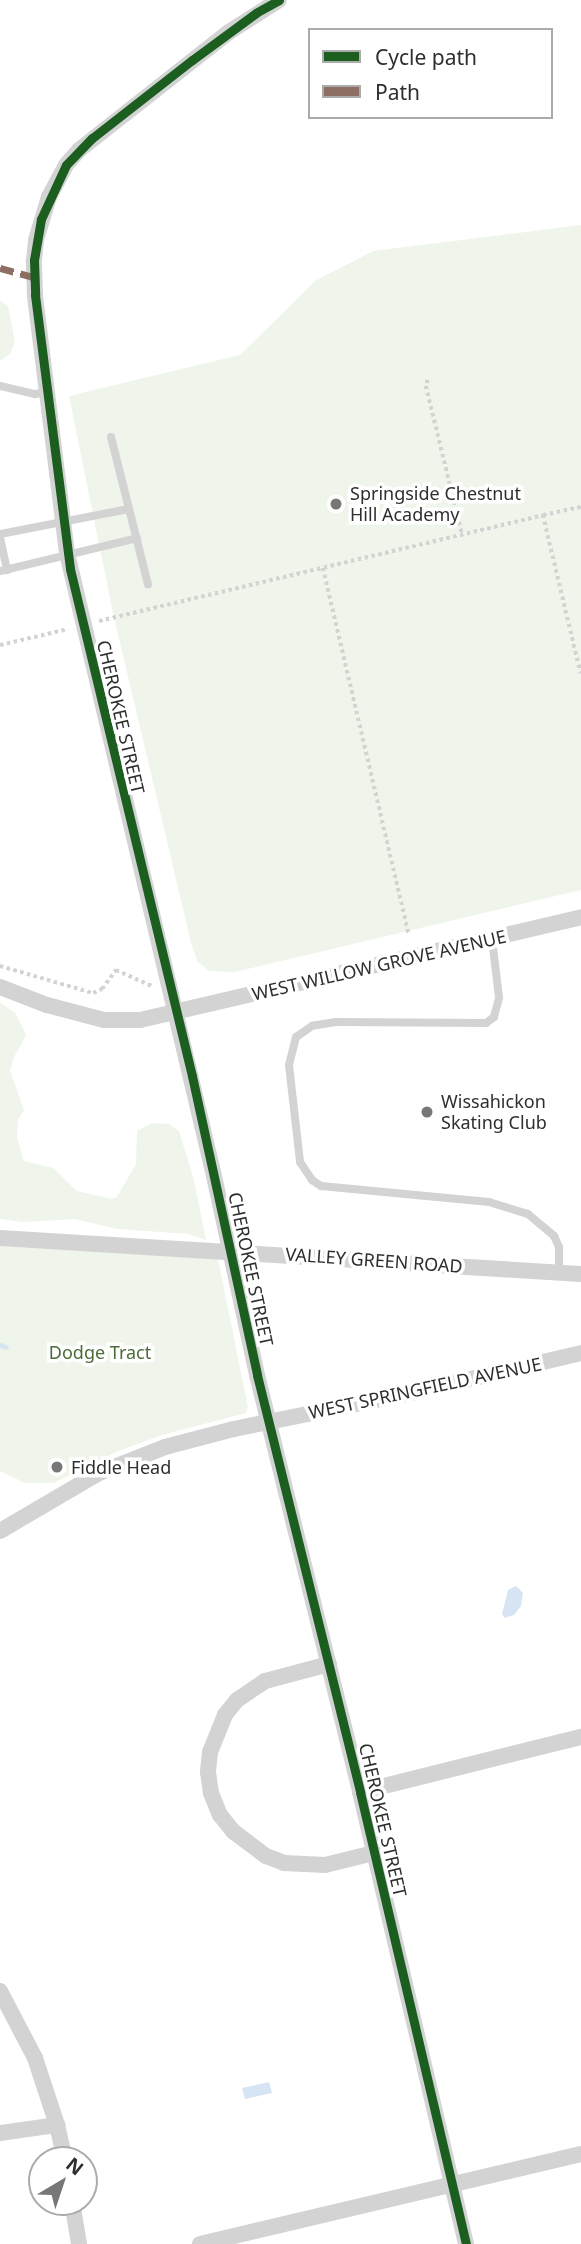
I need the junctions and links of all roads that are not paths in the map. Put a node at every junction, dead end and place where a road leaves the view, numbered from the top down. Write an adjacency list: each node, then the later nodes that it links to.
1 (279, 0): 3 (street, CHEROKEE STREET)
2 (0, 386): 3 (lane)
3 (48, 392): 6 (street, CHEROKEE STREET)
4 (111, 437): 5 (lane)
5 (129, 509): 6 (lane); 8 (lane)
6 (65, 520): 7 (lane); 9 (street, CHEROKEE STREET)
7 (0, 535): 10 (lane)
8 (136, 538): 9 (lane); 11 (lane)
9 (67, 553): 10 (lane); 15 (street, CHEROKEE STREET)
10 (4, 571)
11 (149, 584)
12 (581, 917): 13 (street, WEST WILLOW GROVE AVENUE)
13 (492, 939): 15 (street, WEST WILLOW GROVE AVENUE); 17 (lane)
14 (0, 986): 15 (street, WEST WILLOW GROVE AVENUE)
15 (176, 1013): 20 (street, CHEROKEE STREET, bridge)
16 (0, 1238): 17 (street, VALLEY GREEN ROAD)
17 (559, 1272): 18 (street, VALLEY GREEN ROAD)
18 (581, 1274)
19 (581, 1353): 20 (street, WEST SPRINGFIELD AVENUE)
20 (269, 1422): 21 (street, WEST SPRINGFIELD AVENUE); 22 (street, CHEROKEE STREET)
21 (0, 1531)
22 (330, 1664): 24 (street, CHEROKEE STREET); 25 (street)
23 (581, 1737): 24 (street)
24 (360, 1793): 25 (street, CHEROKEE STREET)
25 (374, 1853): 31 (street, CHEROKEE STREET)
26 (0, 1991): 27 (street)
27 (57, 2125): 28 (street); 29 (street)
28 (0, 2133)
29 (62, 2146)
30 (581, 2154): 31 (street)
31 (451, 2186): 34 (street); 35 (street, CHEROKEE STREET)
32 (74, 2216): 33 (street)
33 (79, 2244)
34 (200, 2244)
35 (466, 2244)

